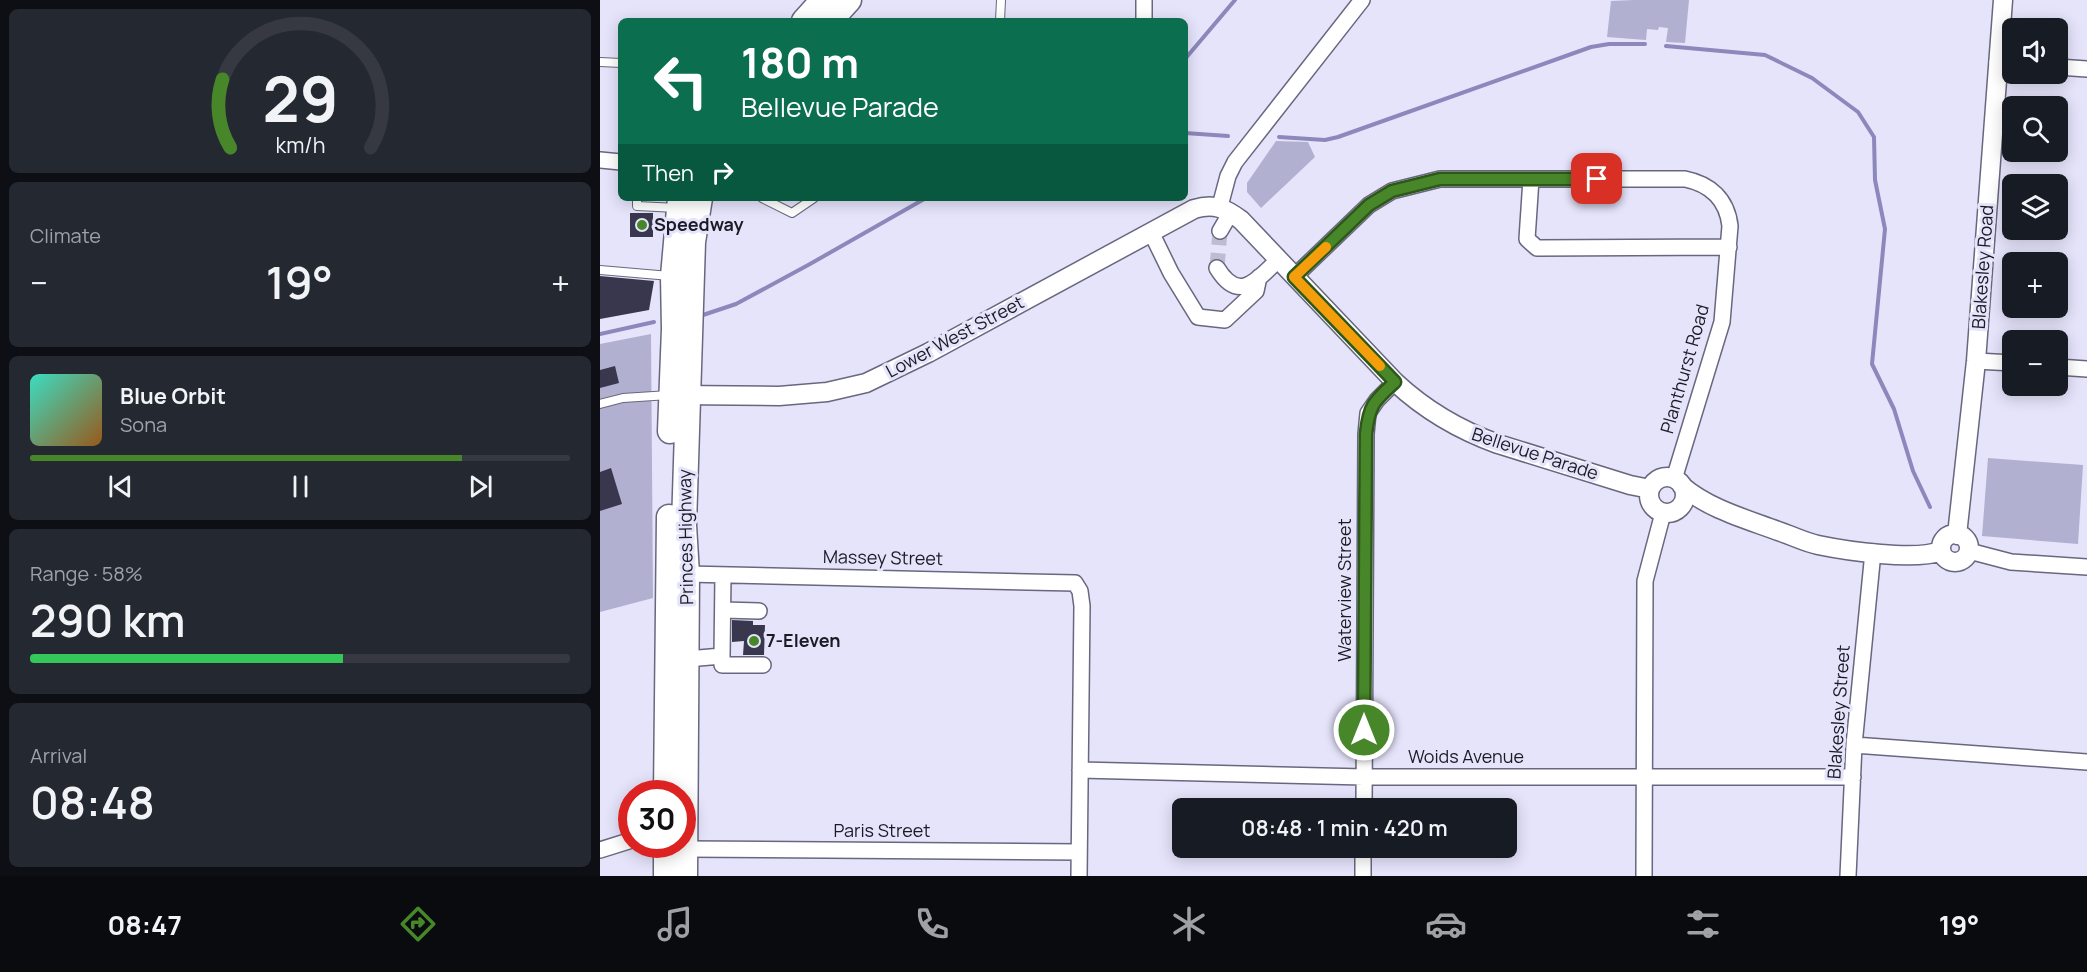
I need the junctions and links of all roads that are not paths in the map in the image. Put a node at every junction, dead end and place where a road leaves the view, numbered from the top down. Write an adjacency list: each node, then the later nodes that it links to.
1 (823, 0): 7 (highway)
2 (849, 0): 8 (highway)
3 (1001, 0): 9 (lane)
4 (1144, 0): 10 (street)
5 (1362, 0): 24 (street)
6 (2003, 0): 11 (street, Blakesley Road)
7 (807, 18)
8 (833, 18)
9 (1000, 18)
10 (1144, 18)
11 (2004, 18)
12 (600, 62): 13 (lane)
13 (618, 63)
14 (2068, 68): 15 (street)
15 (2087, 69)
16 (2003, 84): 34 (street, Blakesley Road)
17 (600, 160): 18 (street)
18 (618, 162)
19 (1531, 179): 27 (street, Planthurst Road); 27 (street); 33 (street, Planthurst Road)
20 (638, 201): 21 (lane)
21 (686, 201): 31 (highway, Princes Highway); 39 (highway, Princes Highway)
22 (768, 201): 23 (lane)
23 (810, 201)
24 (1225, 209): 25 (street); 26 (street, Lower West Street); 28 (street, Bellevue Parade)
25 (1220, 231)
26 (1151, 232): 32 (street); 39 (street, Lower West Street)
27 (1729, 247): 41 (street, Planthurst Road)
28 (1278, 260): 32 (street); 33 (street, Bellevue Parade)
29 (1217, 268): 32 (street)
30 (600, 270): 31 (lane)
31 (673, 276): 39 (highway, Princes Highway)
32 (1259, 277)
33 (1294, 277): 38 (street, Bellevue Parade)
34 (1976, 361): 35 (street); 45 (street, Blakesley Road)
35 (2002, 362)
36 (2068, 368): 37 (street)
37 (2087, 369)
38 (1395, 382): 42 (street, Bellevue Parade); 60 (street, Waterview Street)
39 (679, 395): 40 (lane); 50 (highway, Princes Highway); 63 (highway, Princes Highway)
40 (600, 404)
41 (1678, 483): 42 (street); 43 (street); 44 (street)
42 (1650, 489): 43 (street)
43 (1670, 512): 44 (street); 61 (street)
44 (1732, 514): 48 (street)
45 (1957, 534): 46 (street); 47 (street)
46 (1969, 550): 47 (street); 49 (street)
47 (1941, 551): 48 (street)
48 (1872, 552): 57 (street, Blakesley Street)
49 (2087, 567)
50 (687, 574): 51 (street, Massey Street); 55 (highway, Princes Highway)
51 (723, 575): 52 (street); 59 (street, Massey Street)
52 (723, 609): 53 (street); 54 (street)
53 (759, 611)
54 (722, 656): 55 (street); 56 (street)
55 (687, 659): 64 (highway, Princes Highway)
56 (763, 665)
57 (1854, 745): 58 (street); 62 (street, Blakesley Street)
58 (2087, 762)
59 (1080, 770): 60 (street, Woids Avenue); 69 (street)
60 (1364, 777): 61 (street, Woids Avenue); 65 (street, Waterview Street)
61 (1644, 777): 62 (street, Woids Avenue); 77 (street)
62 (1853, 777): 78 (street, Blakesley Street)
63 (666, 780)
64 (680, 780)
65 (1364, 798)
66 (618, 844): 68 (street)
67 (696, 847): 69 (street, Paris Street)
68 (600, 850)
69 (1079, 852): 75 (street)
70 (672, 858): 73 (highway, Princes Highway)
71 (679, 858): 74 (highway, Princes Highway)
72 (1363, 858): 76 (street)
73 (666, 876)
74 (685, 876)
75 (1079, 876)
76 (1363, 876)
77 (1644, 876)
78 (1848, 876)

